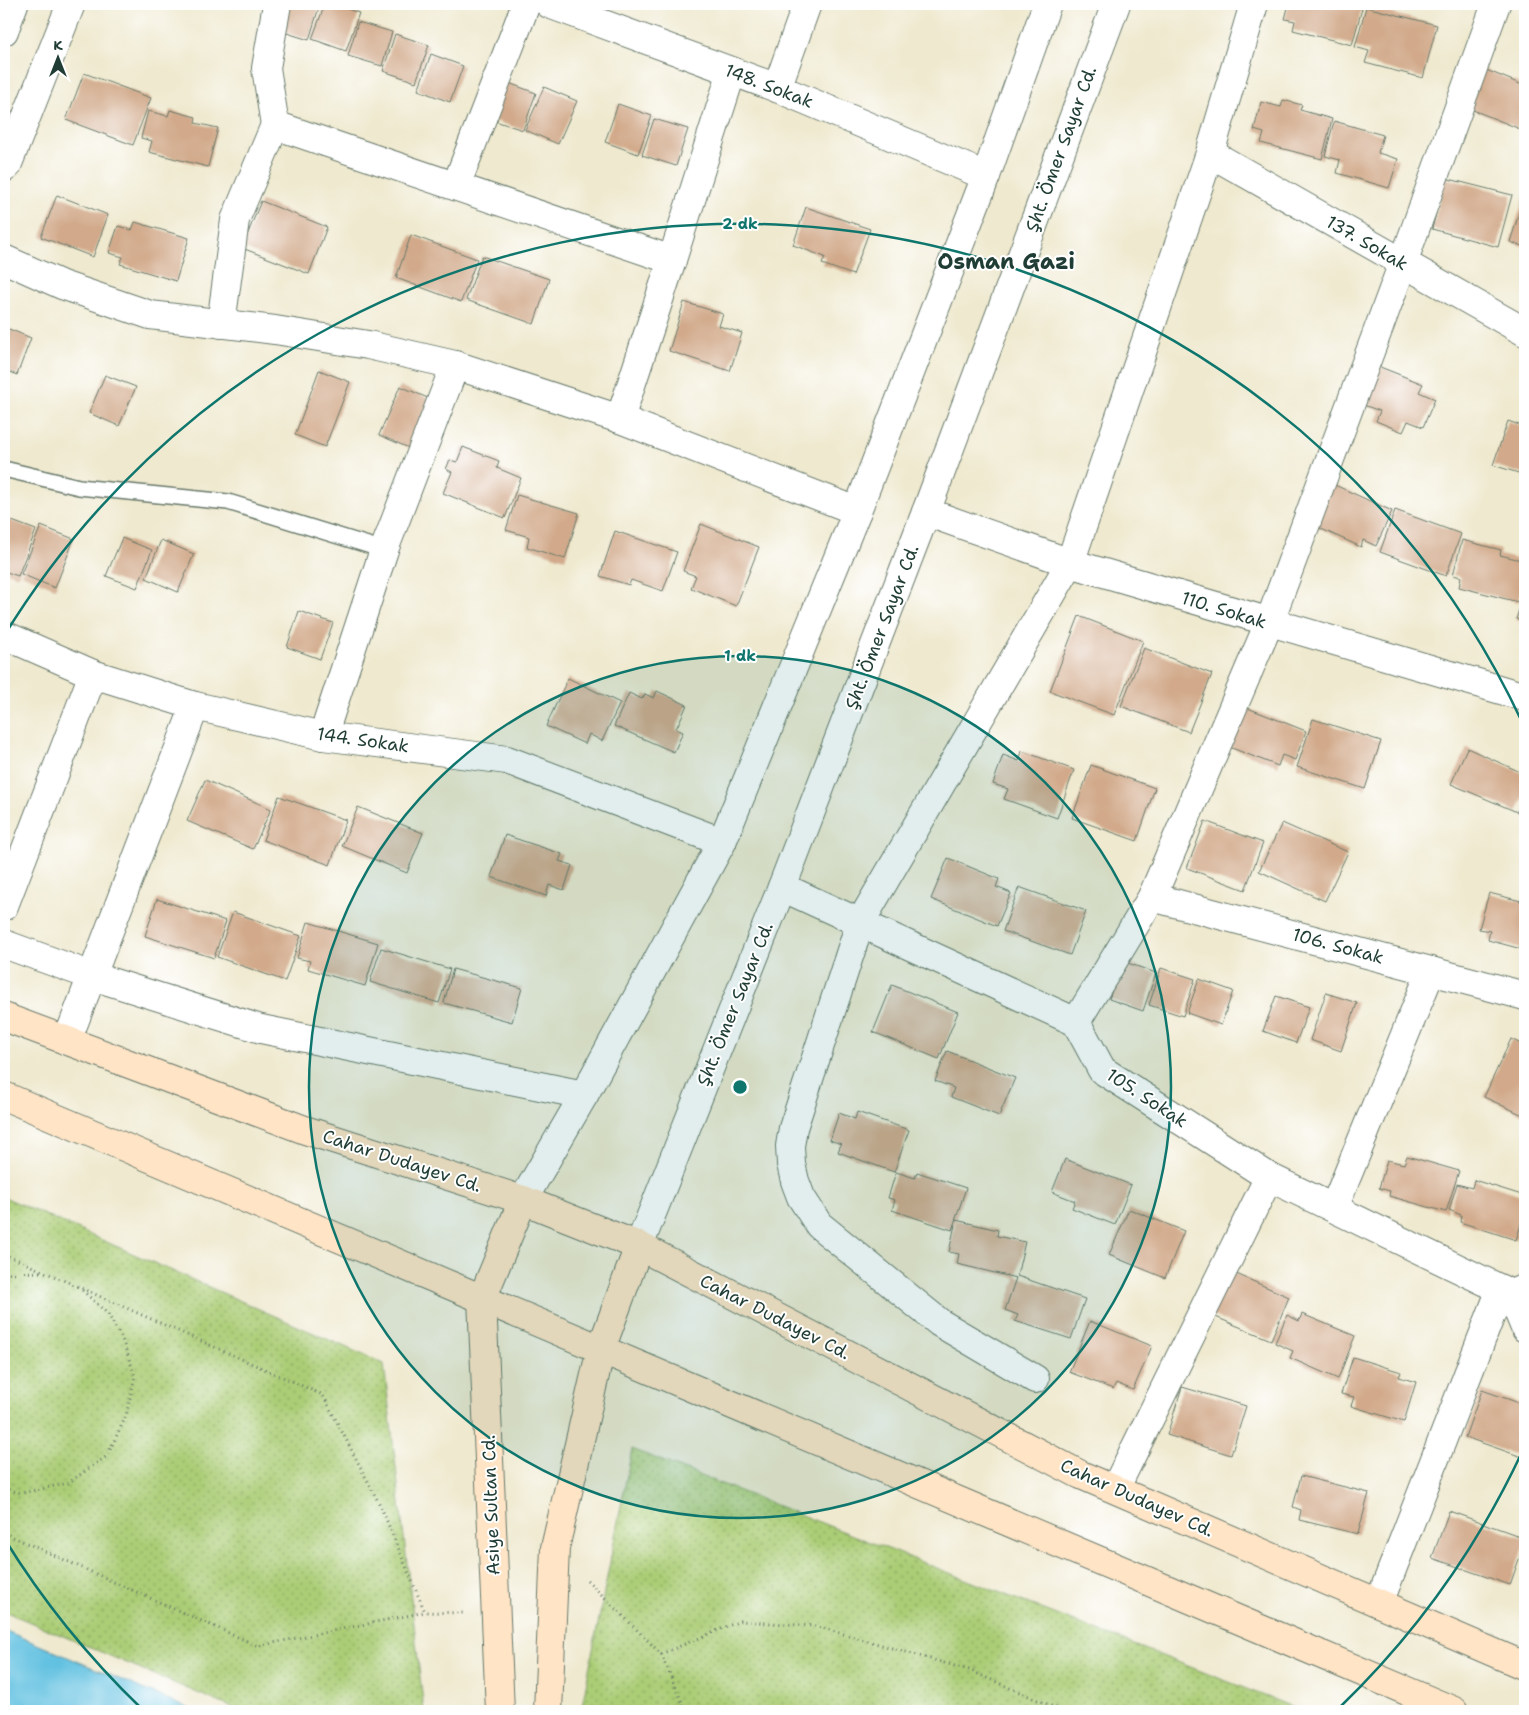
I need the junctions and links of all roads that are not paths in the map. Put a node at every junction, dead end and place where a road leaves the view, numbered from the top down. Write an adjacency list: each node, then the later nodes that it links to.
1 (14, 4): 11 (street)
2 (71, 4): 16 (street)
3 (277, 4): 14 (street)
4 (526, 4): 18 (street)
5 (549, 4): 12 (street, 148. Sokak)
6 (807, 4): 13 (street)
7 (1047, 4): 17 (street)
8 (1116, 4): 28 (street, Şht. Ömer Sayar Cd.)
9 (1254, 4): 15 (street)
10 (1496, 4): 21 (street)
11 (4, 31)
12 (732, 71): 13 (street, 148. Sokak); 20 (street)
13 (777, 88): 17 (street, 148. Sokak)
14 (275, 125): 18 (street); 22 (street)
15 (1210, 153): 21 (street, 137. Sokak); 30 (street)
16 (4, 168)
17 (986, 176): 27 (street)
18 (456, 186): 20 (street)
19 (4, 259): 22 (street)
20 (672, 260): 25 (street)
21 (1403, 263): 23 (street, 137. Sokak); 31 (street)
22 (221, 324): 24 (street)
23 (1525, 332)
24 (455, 365): 25 (street); 29 (street)
25 (620, 419): 27 (street)
26 (4, 469): 29 (lane)
27 (857, 511): 37 (street)
28 (926, 512): 30 (street, 110. Sokak); 38 (street, Şht. Ömer Sayar Cd.)
29 (384, 550): 36 (street)
30 (1070, 563): 31 (street, 110. Sokak); 41 (street)
31 (1269, 623): 34 (street, 110. Sokak); 39 (street)
32 (4, 635): 33 (street, 144. Sokak)
33 (93, 674): 35 (street, 144. Sokak); 40 (street)
34 (1525, 697)
35 (195, 706): 36 (street, 144. Sokak); 44 (street)
36 (323, 736): 37 (street, 144. Sokak)
37 (722, 842): 49 (street)
38 (782, 887): 41 (street); 54 (street, Şht. Ömer Sayar Cd.)
39 (1152, 897): 43 (street, 106. Sokak); 47 (street)
40 (4, 906)
41 (860, 922): 47 (street); 59 (street)
42 (4, 944): 44 (street)
43 (1431, 971): 45 (street, 106. Sokak); 53 (street)
44 (92, 976): 48 (street); 49 (street)
45 (1525, 996)
46 (4, 1017): 48 (main road, Cahar Dudayev Cd.)
47 (1076, 1022): 51 (street, 105. Sokak)
48 (67, 1041): 52 (main road, Cahar Dudayev Cd.)
49 (584, 1095): 52 (street)
50 (4, 1096): 56 (main road)
51 (1269, 1177): 53 (street, 105. Sokak); 60 (street)
52 (523, 1200): 54 (main road, Cahar Dudayev Cd.); 56 (main road)
53 (1334, 1208): 55 (street, 105. Sokak)
54 (638, 1246): 58 (main road); 60 (main road, Cahar Dudayev Cd.)
55 (1512, 1290): 57 (street); 61 (street)
56 (482, 1299): 58 (main road); 63 (main road, Asiye Sultan Cd.)
57 (1525, 1328)
58 (600, 1349): 64 (main road); 65 (main road)
59 (1035, 1379)
60 (1115, 1490): 61 (main road, Cahar Dudayev Cd.)
61 (1379, 1603): 62 (main road, Cahar Dudayev Cd.)
62 (1525, 1666)
63 (500, 1711)
64 (548, 1711)
65 (1454, 1711)

